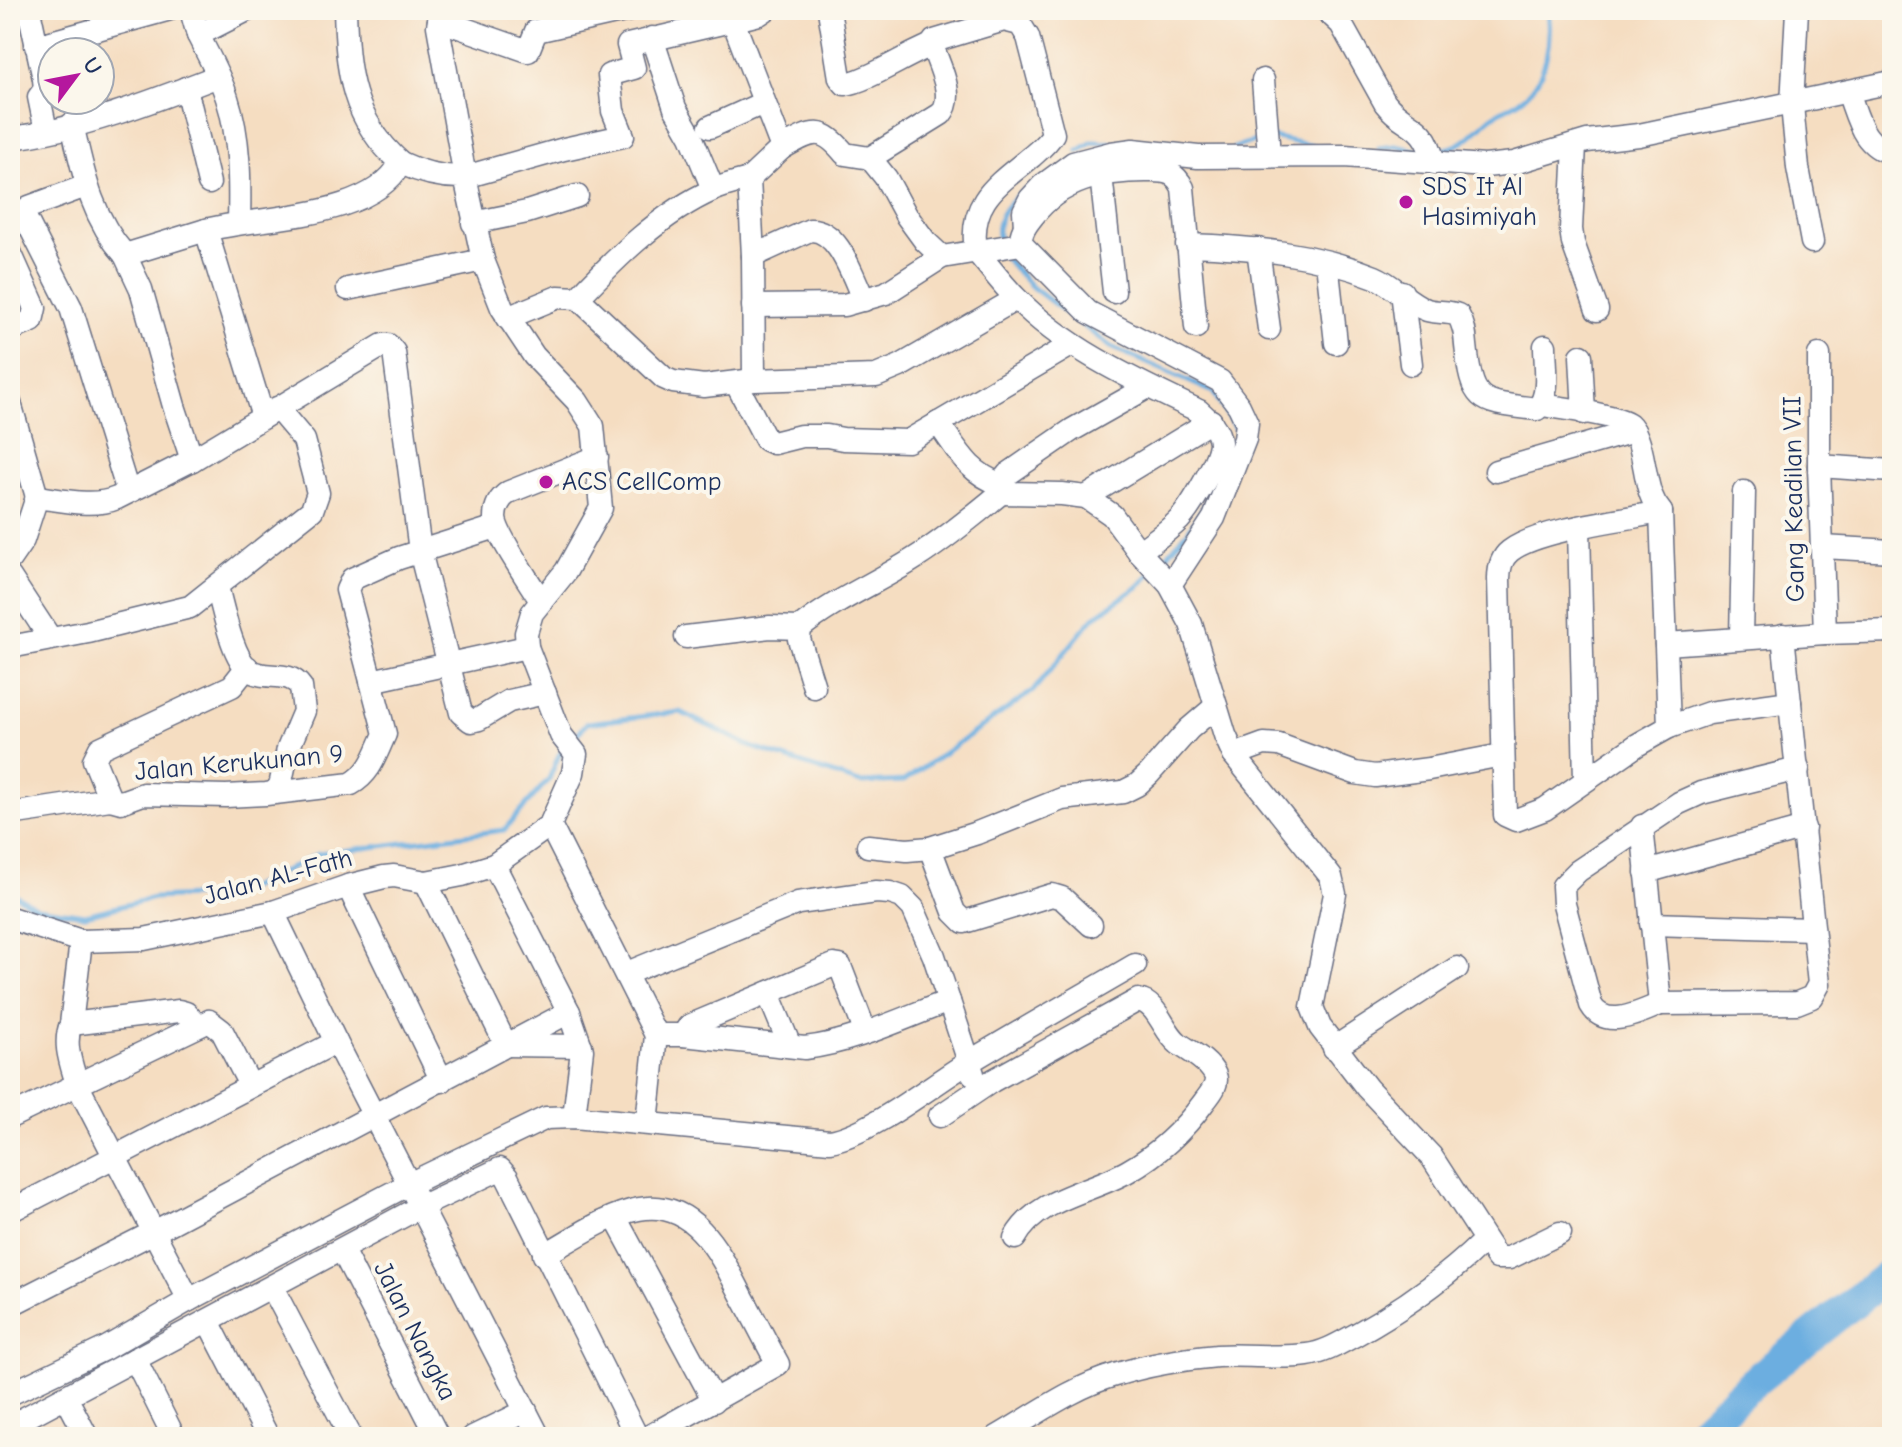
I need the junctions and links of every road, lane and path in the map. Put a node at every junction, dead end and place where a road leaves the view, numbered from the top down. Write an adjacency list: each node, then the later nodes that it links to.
1 (29, 10): 17 (street)
2 (167, 10): 14 (street)
3 (191, 10): 13 (street)
4 (247, 10): 13 (street)
5 (345, 10): 36 (street)
6 (629, 10): 11 (street)
7 (765, 10): 12 (street)
8 (829, 10): 16 (street)
9 (1326, 10): 34 (street)
10 (1797, 10): 24 (street)
11 (440, 15): 38 (street)
12 (727, 17): 15 (street); 23 (street)
13 (198, 35): 18 (street)
14 (72, 36)
15 (652, 38): 38 (street); 42 (street)
16 (932, 45): 35 (street); 51 (street)
17 (36, 46)
18 (218, 76): 21 (street); 44 (street)
19 (1263, 80): 32 (street)
20 (1892, 82): 22 (street)
21 (186, 88): 26 (street); 40 (street)
22 (1848, 92): 24 (street); 33 (street)
23 (763, 103): 27 (street); 31 (street)
24 (1792, 105): 30 (street); 48 (street)
25 (43, 116): 28 (street)
26 (72, 124): 28 (street); 41 (street)
27 (715, 125)
28 (46, 131): 29 (street)
29 (10, 138)
30 (1575, 145): 34 (street); 65 (street)
31 (782, 148): 35 (street); 39 (street)
32 (1269, 149): 34 (street); 47 (street)
33 (1892, 153)
34 (1431, 154)
35 (870, 158): 55 (street)
36 (401, 163): 38 (street); 44 (street)
37 (1101, 175): 47 (street); 49 (street); 59 (street)
38 (465, 177): 45 (street)
39 (749, 179): 42 (street); 54 (street)
40 (209, 183)
41 (86, 186): 53 (street); 91 (street)
42 (713, 189): 61 (street)
43 (577, 196): 45 (street)
44 (239, 223): 46 (street)
45 (473, 223): 56 (street)
46 (206, 230): 53 (street); 80 (street)
47 (1018, 239): 51 (street); 104 (street)
48 (1812, 242)
49 (1187, 245): 50 (street); 67 (street)
50 (1258, 249): 57 (street); 68 (street)
51 (979, 250): 55 (street); 62 (street)
52 (10, 252): 69 (street)
53 (125, 255): 86 (street)
54 (753, 256): 63 (street); 64 (street)
55 (942, 257): 63 (street)
56 (483, 260): 58 (street); 66 (street)
57 (1327, 262): 60 (street); 70 (street)
58 (348, 289)
59 (1114, 292)
60 (1402, 292): 75 (street); 79 (street)
61 (578, 298): 66 (street); 76 (street)
62 (1016, 299): 71 (street); 76 (street)
63 (864, 300): 64 (street)
64 (753, 306): 76 (street)
65 (1597, 310)
66 (507, 318): 85 (street)
67 (1196, 327)
68 (1269, 329)
69 (10, 330)
70 (1336, 343)
71 (1071, 345): 77 (street); 83 (street)
72 (1545, 346): 79 (street)
73 (1581, 356): 81 (street)
74 (1820, 359): 87 (street, Gang Keadilan VII)
75 (1411, 364)
76 (745, 382): 83 (street)
77 (1148, 387): 82 (street); 90 (street)
78 (10, 403): 93 (street)
79 (1542, 405): 81 (street)
80 (270, 413): 86 (street); 99 (street); 105 (street)
81 (1584, 413): 84 (street)
82 (1211, 421): 94 (street); 101 (street)
83 (938, 423): 90 (street)
84 (1634, 431): 88 (street); 95 (street)
85 (597, 457): 96 (street); 106 (street)
86 (192, 460): 91 (street)
87 (1819, 466): 89 (street); 98 (street, Gang Keadilan VII)
88 (1496, 471)
89 (1892, 471)
90 (1000, 488): 94 (street); 107 (street)
91 (128, 492): 93 (street)
92 (1744, 492): 113 (street)
93 (37, 497): 102 (street)
94 (1086, 497): 101 (street)
95 (1661, 512): 97 (street); 114 (street)
96 (496, 527): 99 (street); 106 (street)
97 (1579, 527): 126 (street); 128 (street)
98 (1823, 547): 100 (street); 109 (street, Gang Keadilan VII)
99 (420, 551): 117 (street); 119 (street, Jalan Kerukunan 9)
100 (1892, 551)
101 (1144, 557): 104 (street)
102 (10, 559)
103 (10, 577): 112 (street)
104 (1167, 582): 123 (street)
105 (217, 587): 112 (street); 118 (street)
106 (541, 601): 116 (street)
107 (800, 628): 111 (street); 120 (street)
108 (1892, 631): 109 (street)
109 (1825, 633): 110 (street)
110 (1783, 635): 113 (street); 122 (street)
111 (686, 637)
112 (50, 638): 115 (street)
113 (1741, 638): 114 (street)
114 (1666, 644): 124 (street)
115 (10, 647)
116 (527, 647): 117 (street); 121 (street)
117 (449, 666): 119 (street); 121 (street)
118 (247, 667): 129 (street); 130 (street, Jalan Kerukunan 9)
119 (371, 681): 129 (street, Jalan Kerukunan 9)
120 (814, 687)
121 (545, 693): 132 (street)
122 (1790, 702): 124 (street); 127 (street)
123 (1216, 706): 125 (street); 136 (street)
124 (1669, 727): 128 (street)
125 (1234, 755): 126 (street); 163 (street)
126 (1502, 755): 128 (street)
127 (1798, 769): 133 (street); 134 (street)
128 (1585, 780)
129 (274, 792): 130 (street, Jalan Kerukunan 9)
130 (110, 799): 131 (street)
131 (10, 814)
132 (550, 825): 137 (street, Jalan AL-Fath); 149 (street)
133 (1642, 826): 138 (street); 152 (street)
134 (1804, 828): 138 (street); 145 (street)
135 (868, 846): 136 (street)
136 (930, 848): 144 (street)
137 (494, 865): 139 (street, Jalan AL-Fath); 153 (street)
138 (1646, 872): 143 (street)
139 (426, 882): 140 (street, Jalan AL-Fath); 160 (street)
140 (348, 886): 141 (street, Jalan AL-Fath); 165 (street)
141 (273, 912): 146 (street, Jalan AL-Fath); 159 (street)
142 (10, 918): 146 (street, Jalan AL-Fath)
143 (1651, 924): 145 (street); 152 (street)
144 (1091, 925)
145 (1812, 929): 152 (street)
146 (81, 941): 154 (street)
147 (1135, 965): 164 (street)
148 (1457, 968): 163 (street)
149 (627, 973): 151 (street); 157 (street)
150 (768, 993): 156 (street); 158 (street); 162 (street)
151 (949, 1001): 156 (street); 164 (street)
152 (1660, 1004)
153 (569, 1012): 160 (street); 161 (street)
154 (71, 1024): 155 (street); 166 (street)
155 (198, 1026): 166 (street); 167 (street)
156 (865, 1031): 162 (street)
157 (656, 1035): 158 (street); 172 (street)
158 (683, 1035): 162 (street)
159 (336, 1042): 167 (street); 168 (street)
160 (506, 1045): 161 (street); 165 (street)
161 (581, 1046): 171 (street)
162 (790, 1046)
163 (1334, 1048): 180 (street)
164 (975, 1076): 169 (street); 172 (street); 179 (street)
165 (442, 1081): 168 (street)
166 (77, 1084): 170 (street); 173 (street)
167 (250, 1085): 173 (street)
168 (376, 1116): 174 (street); 177 (street)
169 (940, 1116)
170 (10, 1117)
171 (574, 1117): 172 (street); 174 (street)
172 (647, 1123)
173 (117, 1157): 175 (street); 177 (street)
174 (415, 1195): 181 (street); 182 (street); 184 (street); 192 (street)
175 (10, 1211)
176 (615, 1217): 182 (street); 191 (street); 191 (street)
177 (154, 1232): 184 (street); 185 (street)
178 (1560, 1233): 180 (street)
179 (1015, 1238)
180 (1484, 1241): 203 (street)
181 (342, 1250): 183 (street); 198 (street, Jalan Nangka)
182 (544, 1255): 201 (street)
183 (272, 1287): 186 (street); 197 (street)
184 (189, 1300): 187 (street)
185 (10, 1305)
186 (208, 1321): 188 (street); 196 (street)
187 (106, 1348): 188 (street); 189 (street)
188 (127, 1364): 190 (street); 195 (street)
189 (10, 1394)
190 (66, 1397): 193 (street); 194 (street)
191 (714, 1401): 202 (street)
192 (526, 1411): 199 (street); 200 (street)
193 (10, 1426)
194 (87, 1437)
195 (174, 1437)
196 (268, 1437)
197 (351, 1437)
198 (438, 1437)
199 (473, 1437)
200 (539, 1437)
201 (637, 1437)
202 (648, 1437)
203 (997, 1437)

